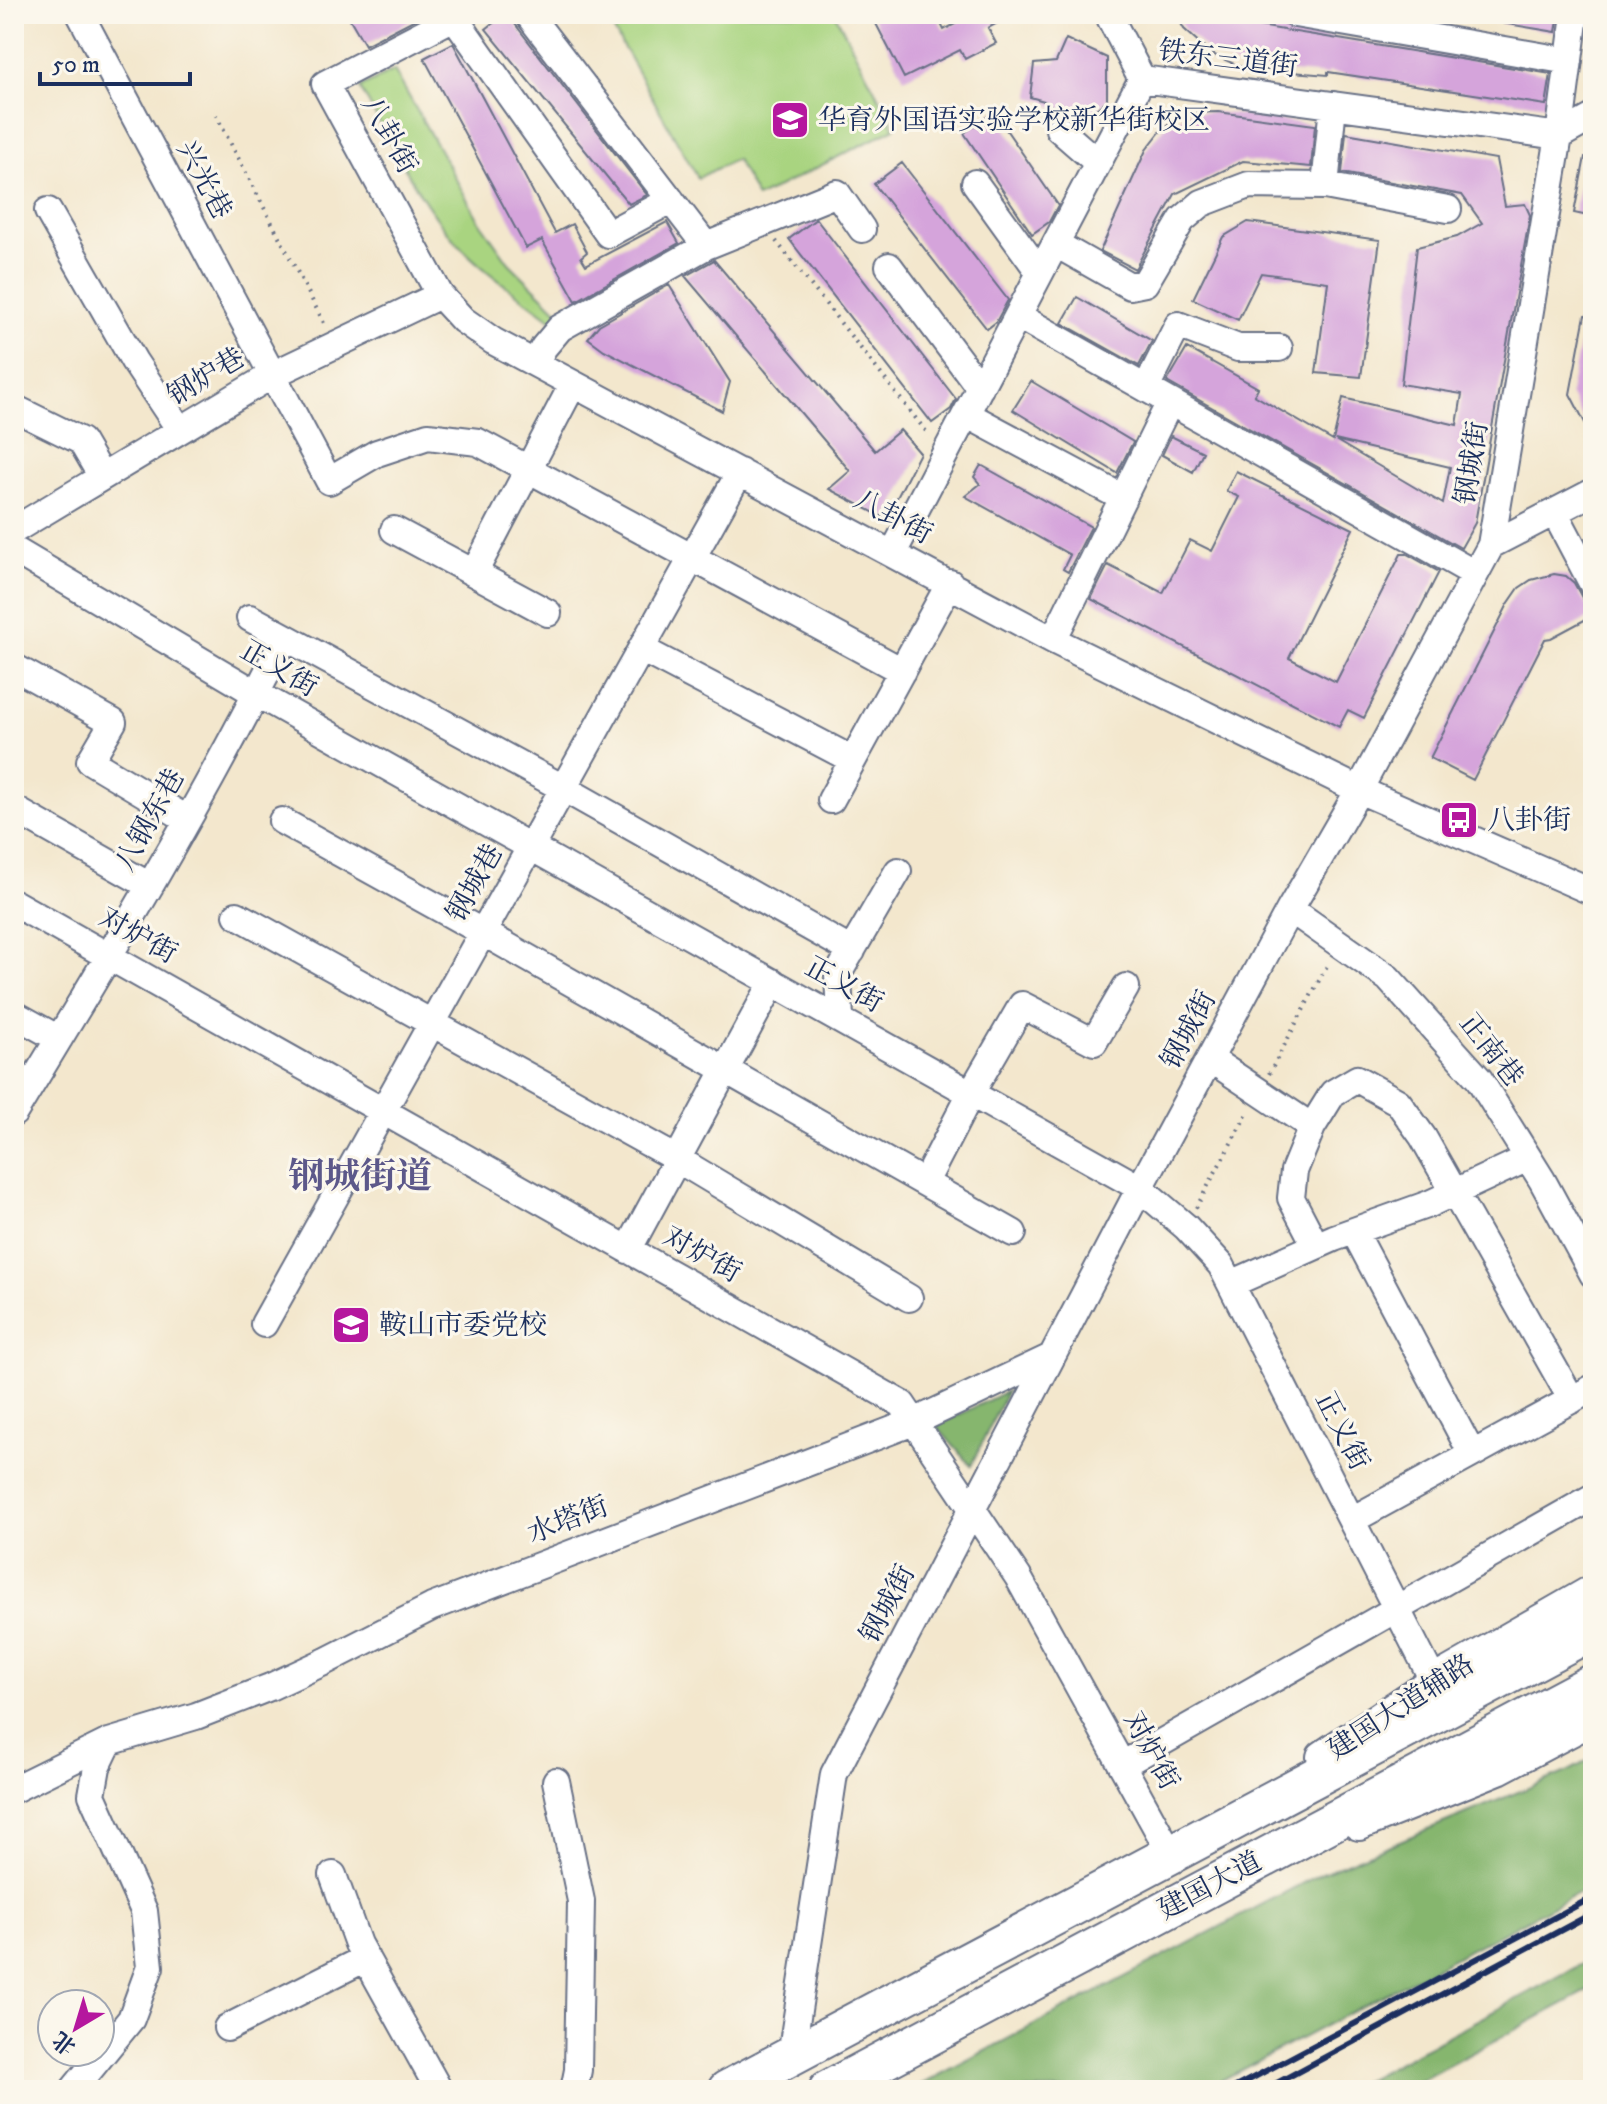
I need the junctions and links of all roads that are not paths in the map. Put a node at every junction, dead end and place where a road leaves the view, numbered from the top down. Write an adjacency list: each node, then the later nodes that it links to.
1 (80, 14): 29 (street, 兴光巷)
2 (528, 14): 17 (street)
3 (1108, 14): 9 (street)
4 (1295, 14): 7 (street)
5 (1575, 14): 8 (street, 钢城街)
6 (457, 16): 17 (street); 25 (street, 八卦街)
7 (1340, 18): 8 (street)
8 (1569, 61): 13 (street, 钢城街)
9 (1142, 79): 10 (street, 铁东三道街); 14 (street, 铁东三道街)
10 (1333, 105): 13 (street, 铁东三道街); 16 (street)
11 (1593, 117): 13 (street)
12 (1059, 129): 14 (street)
13 (1559, 136): 45 (street, 钢城街)
14 (1098, 163): 21 (street, 铁东三道街)
15 (975, 183): 24 (street)
16 (1325, 186): 18 (street); 21 (street)
17 (671, 200): 22 (street)
18 (1448, 209)
19 (48, 211): 36 (street)
20 (862, 229): 22 (street)
21 (1056, 244): 24 (street, 铁东三道街)
22 (706, 246): 28 (street)
23 (889, 266): 31 (street)
24 (1040, 273): 26 (street, 铁东三道街)
25 (440, 295): 28 (street, 八卦街); 29 (street, 钢炉巷)
26 (1018, 316): 31 (street, 铁东三道街); 32 (street)
27 (1279, 348): 32 (street)
28 (535, 363): 30 (street, 八卦街)
29 (272, 375): 36 (street, 钢炉巷); 37 (street, 兴光巷)
30 (573, 384): 37 (street); 38 (street, 八卦街)
31 (980, 388): 35 (street, 铁东三道街)
32 (1146, 388): 33 (street)
33 (1170, 402): 41 (street); 49 (street)
34 (14, 408): 39 (street)
35 (966, 414): 41 (street); 46 (street, 铁东三道街)
36 (180, 430): 39 (street, 钢炉巷)
37 (529, 469): 47 (street); 48 (street)
38 (740, 472): 46 (street, 八卦街); 47 (street, 钢城巷)
39 (102, 477): 44 (street, 钢炉巷)
40 (1593, 492): 42 (street)
41 (1123, 498): 55 (street)
42 (1555, 513): 45 (street); 51 (street)
43 (394, 530): 48 (street)
44 (16, 532): 59 (street, 正义街)
45 (1491, 545): 49 (street, 钢城街)
46 (893, 553): 50 (street, 八卦街)
47 (695, 558): 56 (street, 钢城巷); 58 (street)
48 (474, 573): 52 (street)
49 (1475, 574): 62 (street, 钢城街)
50 (950, 583): 55 (street, 八卦街); 58 (street)
51 (1593, 585)
52 (548, 613)
53 (250, 618): 54 (street)
54 (285, 637): 59 (street, 八钢东巷); 61 (street)
55 (1053, 640): 62 (street, 八卦街)
56 (643, 650): 60 (street); 61 (street, 钢城巷)
57 (14, 667): 65 (street)
58 (902, 671): 60 (street)
59 (257, 694): 65 (street, 八钢东巷); 67 (street, 正义街)
60 (853, 760): 63 (street)
61 (563, 788): 67 (street, 钢城巷); 75 (street)
62 (1359, 790): 70 (street, 八卦街); 72 (street, 钢城街)
63 (831, 800)
64 (14, 809): 69 (street)
65 (187, 819): 69 (street, 八钢东巷)
66 (282, 821): 74 (street)
67 (531, 848): 74 (street, 钢城巷); 77 (street, 正义街)
68 (898, 871): 75 (street)
69 (150, 886): 76 (street, 八钢东巷)
70 (1593, 892)
71 (14, 903): 76 (street, 对炉街)
72 (1290, 909): 83 (street, 钢城街); 89 (street, 正南巷)
73 (237, 915): 81 (street)
74 (484, 933): 81 (street, 钢城巷); 84 (street)
75 (852, 951): 80 (street)
76 (110, 957): 82 (street, 八钢东巷); 86 (street, 对炉街)
77 (773, 982): 80 (street, 正义街); 84 (street)
78 (1126, 987): 85 (street)
79 (14, 1014): 82 (street)
80 (840, 1018): 85 (street, 正义街)
81 (434, 1024): 86 (street, 钢城巷); 90 (street)
82 (59, 1039): 87 (street, 八钢东巷)
83 (1210, 1059): 88 (street); 92 (street, 钢城街)
84 (725, 1070): 90 (street); 91 (street)
85 (971, 1093): 91 (street); 92 (street, 正义街)
86 (384, 1112): 97 (street, 对炉街); 101 (street, 钢城巷)
87 (14, 1113)
88 (1312, 1127): 93 (street); 96 (street)
89 (1528, 1158): 93 (street); 98 (street, 正南巷)
90 (677, 1159): 97 (street); 100 (street)
91 (925, 1182): 95 (street)
92 (1140, 1188): 99 (street, 正义街); 102 (street, 钢城街)
93 (1455, 1192): 94 (street); 103 (street)
94 (1354, 1231): 96 (street); 105 (street)
95 (1013, 1233)
96 (1316, 1246): 99 (street)
97 (628, 1250): 104 (street, 对炉街)
98 (1593, 1274)
99 (1231, 1284): 108 (street, 正义街)
100 (909, 1298)
101 (264, 1324)
102 (1051, 1357): 104 (street, 水塔街); 107 (street, 钢城街)
103 (1582, 1394): 105 (street)
104 (916, 1421): 107 (street, 对炉街); 115 (street, 水塔街)
105 (1472, 1454): 108 (street)
106 (1593, 1497): 110 (street)
107 (974, 1511): 116 (street, 对炉街); 125 (street, 钢城街)
108 (1352, 1520): 110 (street, 正义街)
109 (1593, 1591): 112 (main road, 建国大道辅路)
110 (1396, 1609): 112 (street, 正义街); 116 (street)
111 (1593, 1630): 119 (highway)
112 (1434, 1682): 119 (main road, 建国大道辅路)
113 (1593, 1683): 122 (highway, 建国大道)
114 (1593, 1718): 122 (main road)
115 (109, 1742): 118 (street, 水塔街); 126 (street)
116 (1122, 1765): 120 (street, 对炉街)
117 (556, 1781): 128 (street)
118 (14, 1789)
119 (1215, 1831): 120 (highway)
120 (1171, 1854): 125 (highway)
121 (333, 1875): 123 (street)
122 (1226, 1878): 130 (highway, 建国大道)
123 (366, 1958): 124 (street); 127 (street)
124 (227, 2028)
125 (791, 2056): 129 (highway)
126 (73, 2090)
127 (439, 2090)
128 (574, 2090)
129 (727, 2090)
130 (828, 2090)

